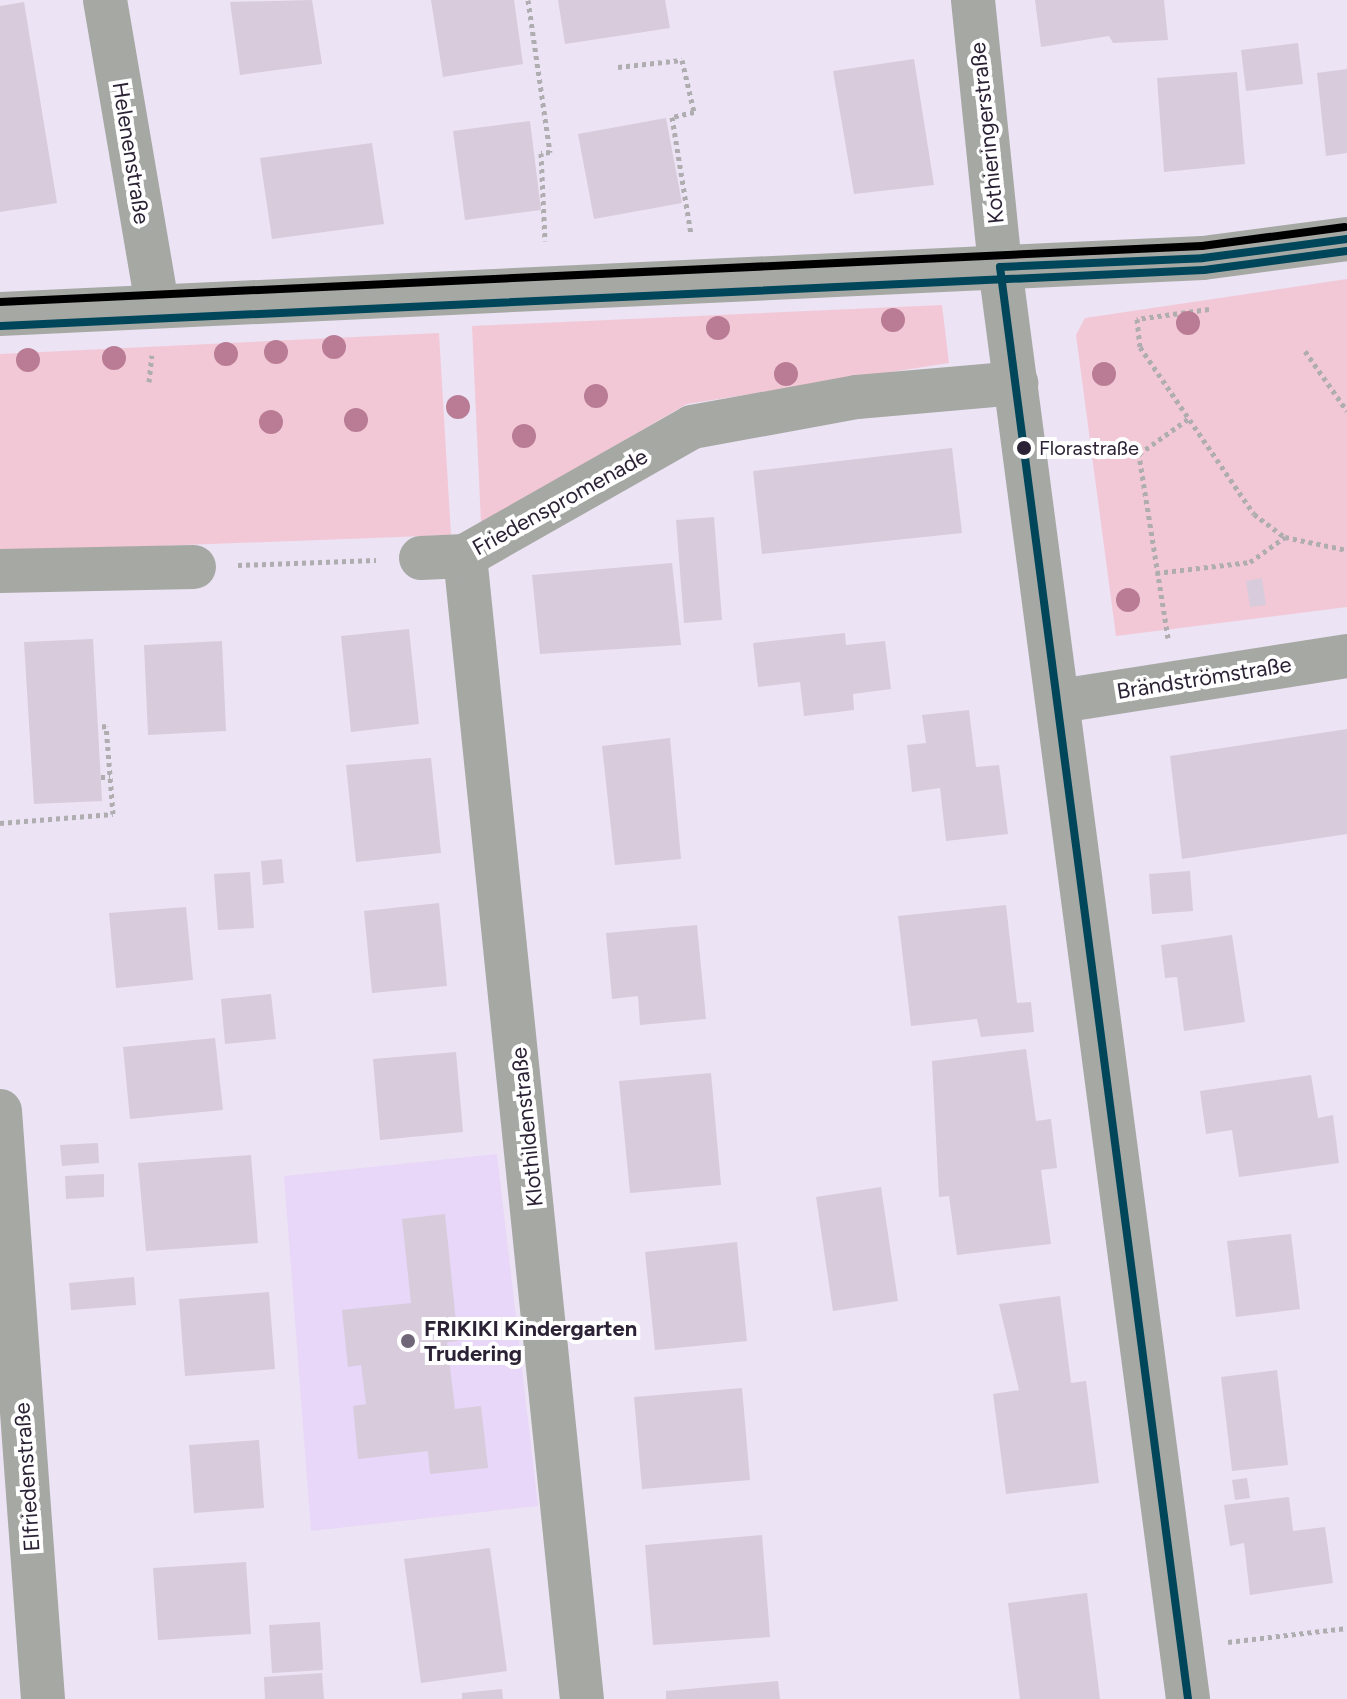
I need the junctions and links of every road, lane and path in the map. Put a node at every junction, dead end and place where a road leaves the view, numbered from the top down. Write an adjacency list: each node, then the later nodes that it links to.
1 (105, 0): 9 (street, Helenenstraße)
2 (528, 0): 7 (path)
3 (973, 0): 8 (street, Kothieringerstraße)
4 (618, 67): 6 (path)
5 (1347, 239): 8 (street)
6 (692, 244)
7 (546, 253)
8 (1000, 267): 9 (street); 13 (street)
9 (157, 305): 11 (street)
10 (1209, 309): 15 (path)
11 (0, 314)
12 (1305, 351): 14 (path)
13 (1016, 383): 18 (street, Friedenspromenade); 25 (street)
14 (1347, 411)
15 (1188, 419): 16 (path); 22 (path)
16 (1285, 537): 17 (path); 22 (path)
17 (1347, 550)
18 (465, 556): 19 (street, Friedenspromenade); 34 (street, Klothildenstraße)
19 (421, 558): 20 (path)
20 (194, 567): 21 (street)
21 (0, 571)
22 (1156, 573): 24 (path)
23 (1347, 656): 24 (street, Brändströmstraße)
24 (1177, 682): 25 (street, Brändströmstraße)
25 (1060, 701): 32 (street)
26 (98, 727): 28 (path)
27 (101, 777): 28 (path)
28 (110, 777): 29 (path)
29 (0, 823)
30 (0, 1111): 33 (street, Elfriedenstraße)
31 (1347, 1628): 32 (path)
32 (1179, 1647): 35 (street)
33 (43, 1699)
34 (582, 1699)
35 (1188, 1699)

